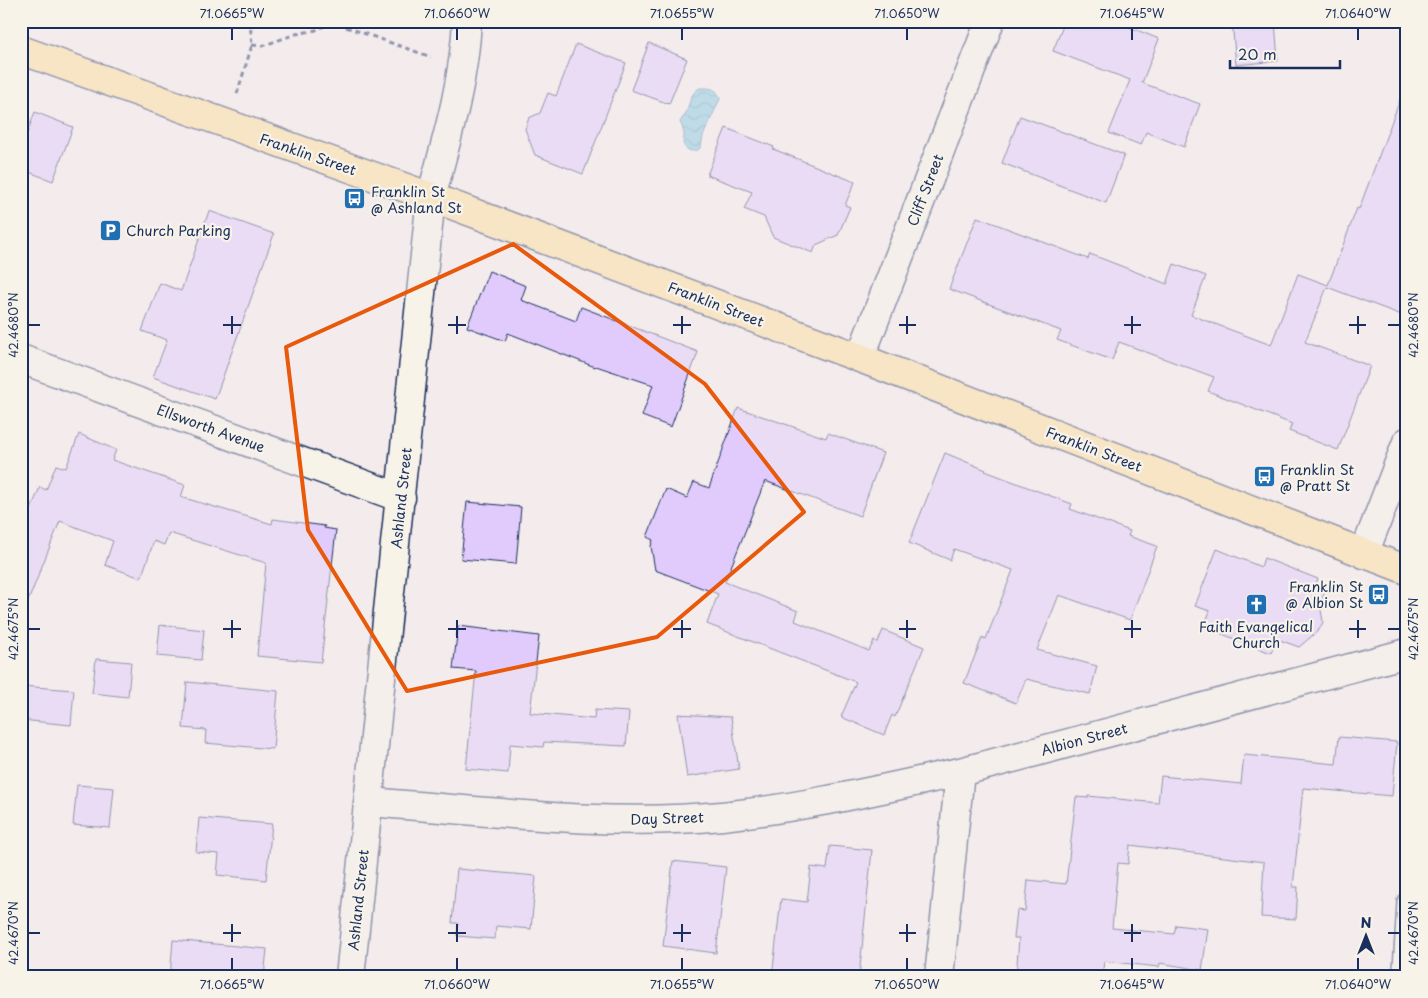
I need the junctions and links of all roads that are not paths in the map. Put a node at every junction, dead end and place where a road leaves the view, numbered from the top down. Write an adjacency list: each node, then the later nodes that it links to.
1 (467, 21): 4 (street, Ashland Street)
2 (990, 21): 5 (street, Cliff Street)
3 (21, 50): 4 (main road, Franklin Street)
4 (432, 197): 5 (main road, Franklin Street); 8 (street, Ashland Street)
5 (860, 358): 9 (main road, Franklin Street)
6 (21, 359): 8 (street, Ellsworth Avenue)
7 (1407, 442): 9 (street)
8 (401, 498): 13 (street, Ashland Street)
9 (1364, 554): 10 (main road, Franklin Street)
10 (1407, 570)
11 (1407, 653): 12 (street, Albion Street)
12 (960, 772): 13 (street, Day Street); 17 (street)
13 (369, 802): 16 (street, Ashland Street)
14 (1407, 902): 15 (lane)
15 (1403, 969)
16 (350, 977)
17 (939, 977)

